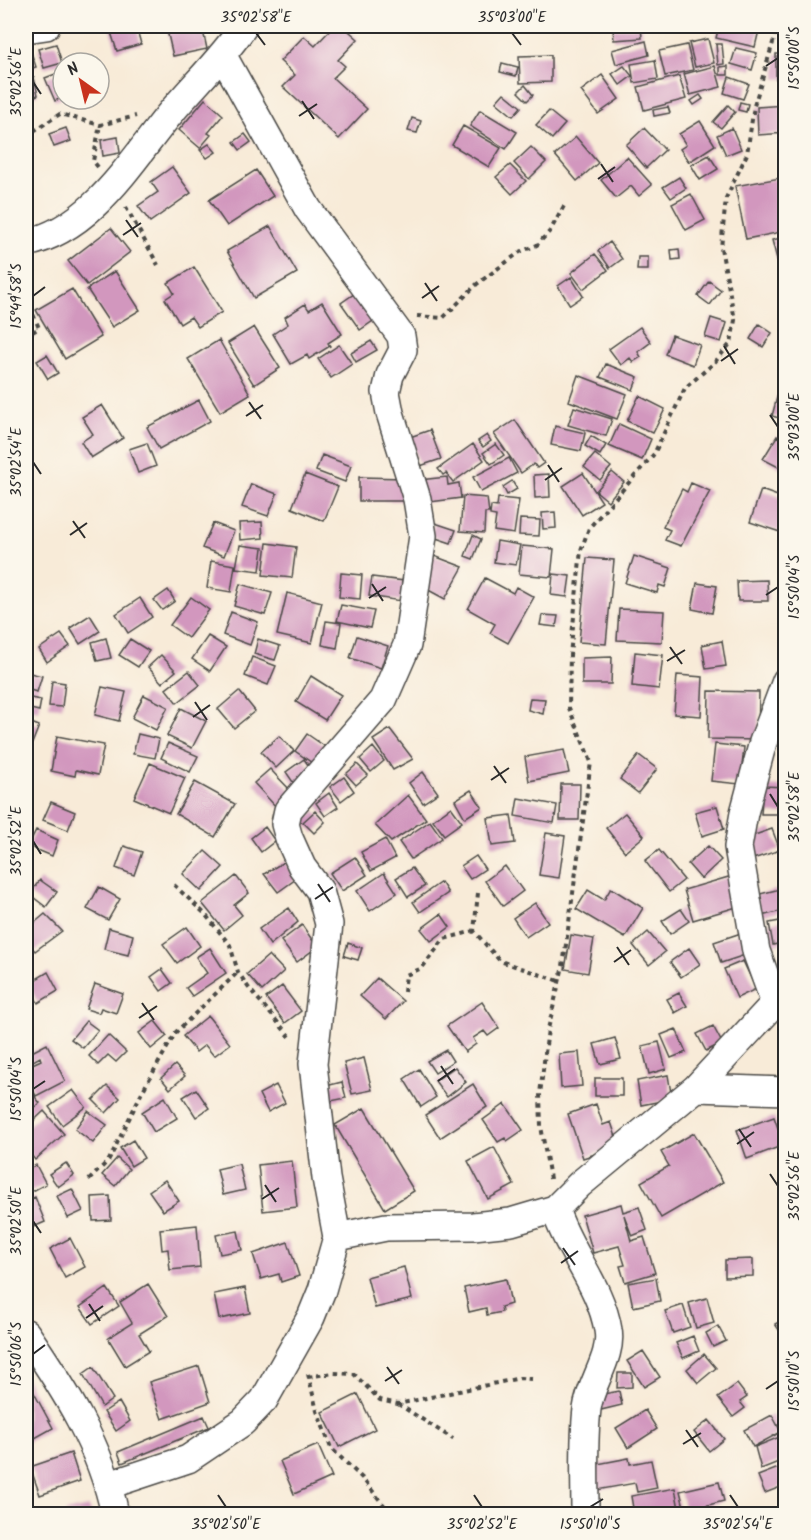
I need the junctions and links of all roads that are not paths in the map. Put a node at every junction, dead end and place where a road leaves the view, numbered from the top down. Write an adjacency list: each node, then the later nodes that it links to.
1 (46, 26): 3 (street)
2 (244, 26): 4 (street)
3 (26, 29)
4 (223, 56): 5 (street); 11 (street)
5 (26, 243)
6 (786, 681): 7 (street)
7 (780, 1000): 8 (street)
8 (696, 1088): 9 (street); 10 (street)
9 (786, 1091)
10 (555, 1209): 11 (street); 15 (street)
11 (337, 1237): 13 (street)
12 (26, 1333): 13 (street)
13 (109, 1485): 14 (street)
14 (115, 1515)
15 (585, 1515)

